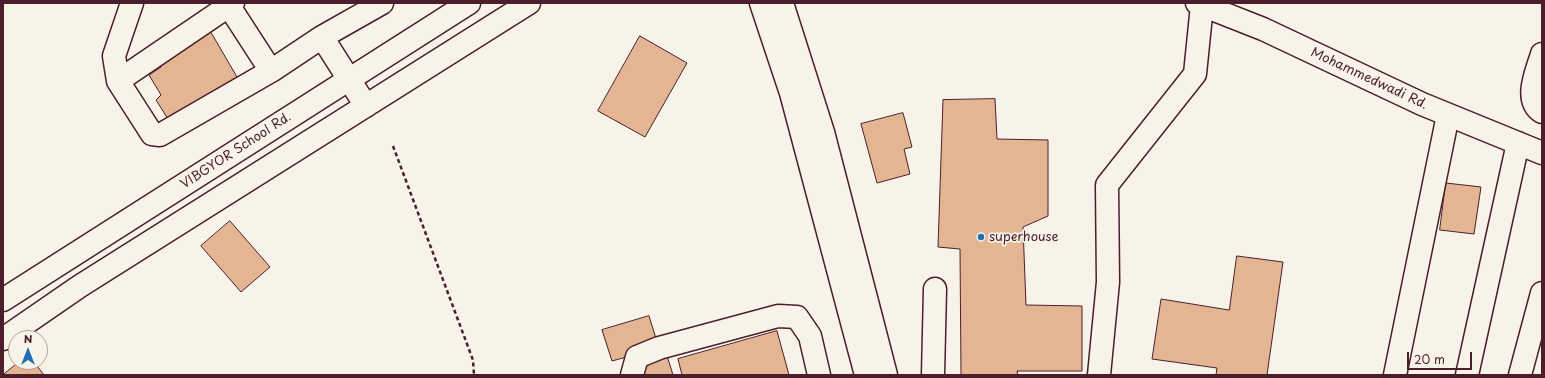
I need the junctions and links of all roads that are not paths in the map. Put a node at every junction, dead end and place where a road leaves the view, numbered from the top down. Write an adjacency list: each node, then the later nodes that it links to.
1 (132, 3): 13 (street)
2 (469, 3): 12 (street, VIBGYOR School Rd.)
3 (529, 3): 14 (street)
4 (761, 3): 25 (street)
5 (782, 3): 26 (street)
6 (229, 4): 11 (street); 13 (street)
7 (1199, 4): 16 (street, Mohammedwadi Rd.); 28 (street)
8 (375, 5): 9 (street)
9 (322, 37): 11 (street); 12 (street)
10 (1542, 54): 15 (street)
11 (271, 71): 13 (street)
12 (349, 79): 14 (street); 21 (street, VIBGYOR School Rd.)
13 (118, 81)
14 (366, 106): 22 (street)
15 (1542, 112)
16 (1448, 115): 17 (street, Mohammedwadi Rd.); 29 (street)
17 (1518, 143): 18 (street, Mohammedwadi Rd.); 30 (street)
18 (1542, 153)
19 (935, 289): 27 (street)
20 (1542, 293): 31 (street)
21 (3, 300)
22 (3, 339)
23 (632, 375): 24 (street)
24 (819, 375)
25 (866, 375)
26 (886, 375)
27 (933, 375)
28 (1099, 375)
29 (1395, 375)
30 (1467, 375)
31 (1520, 375)

